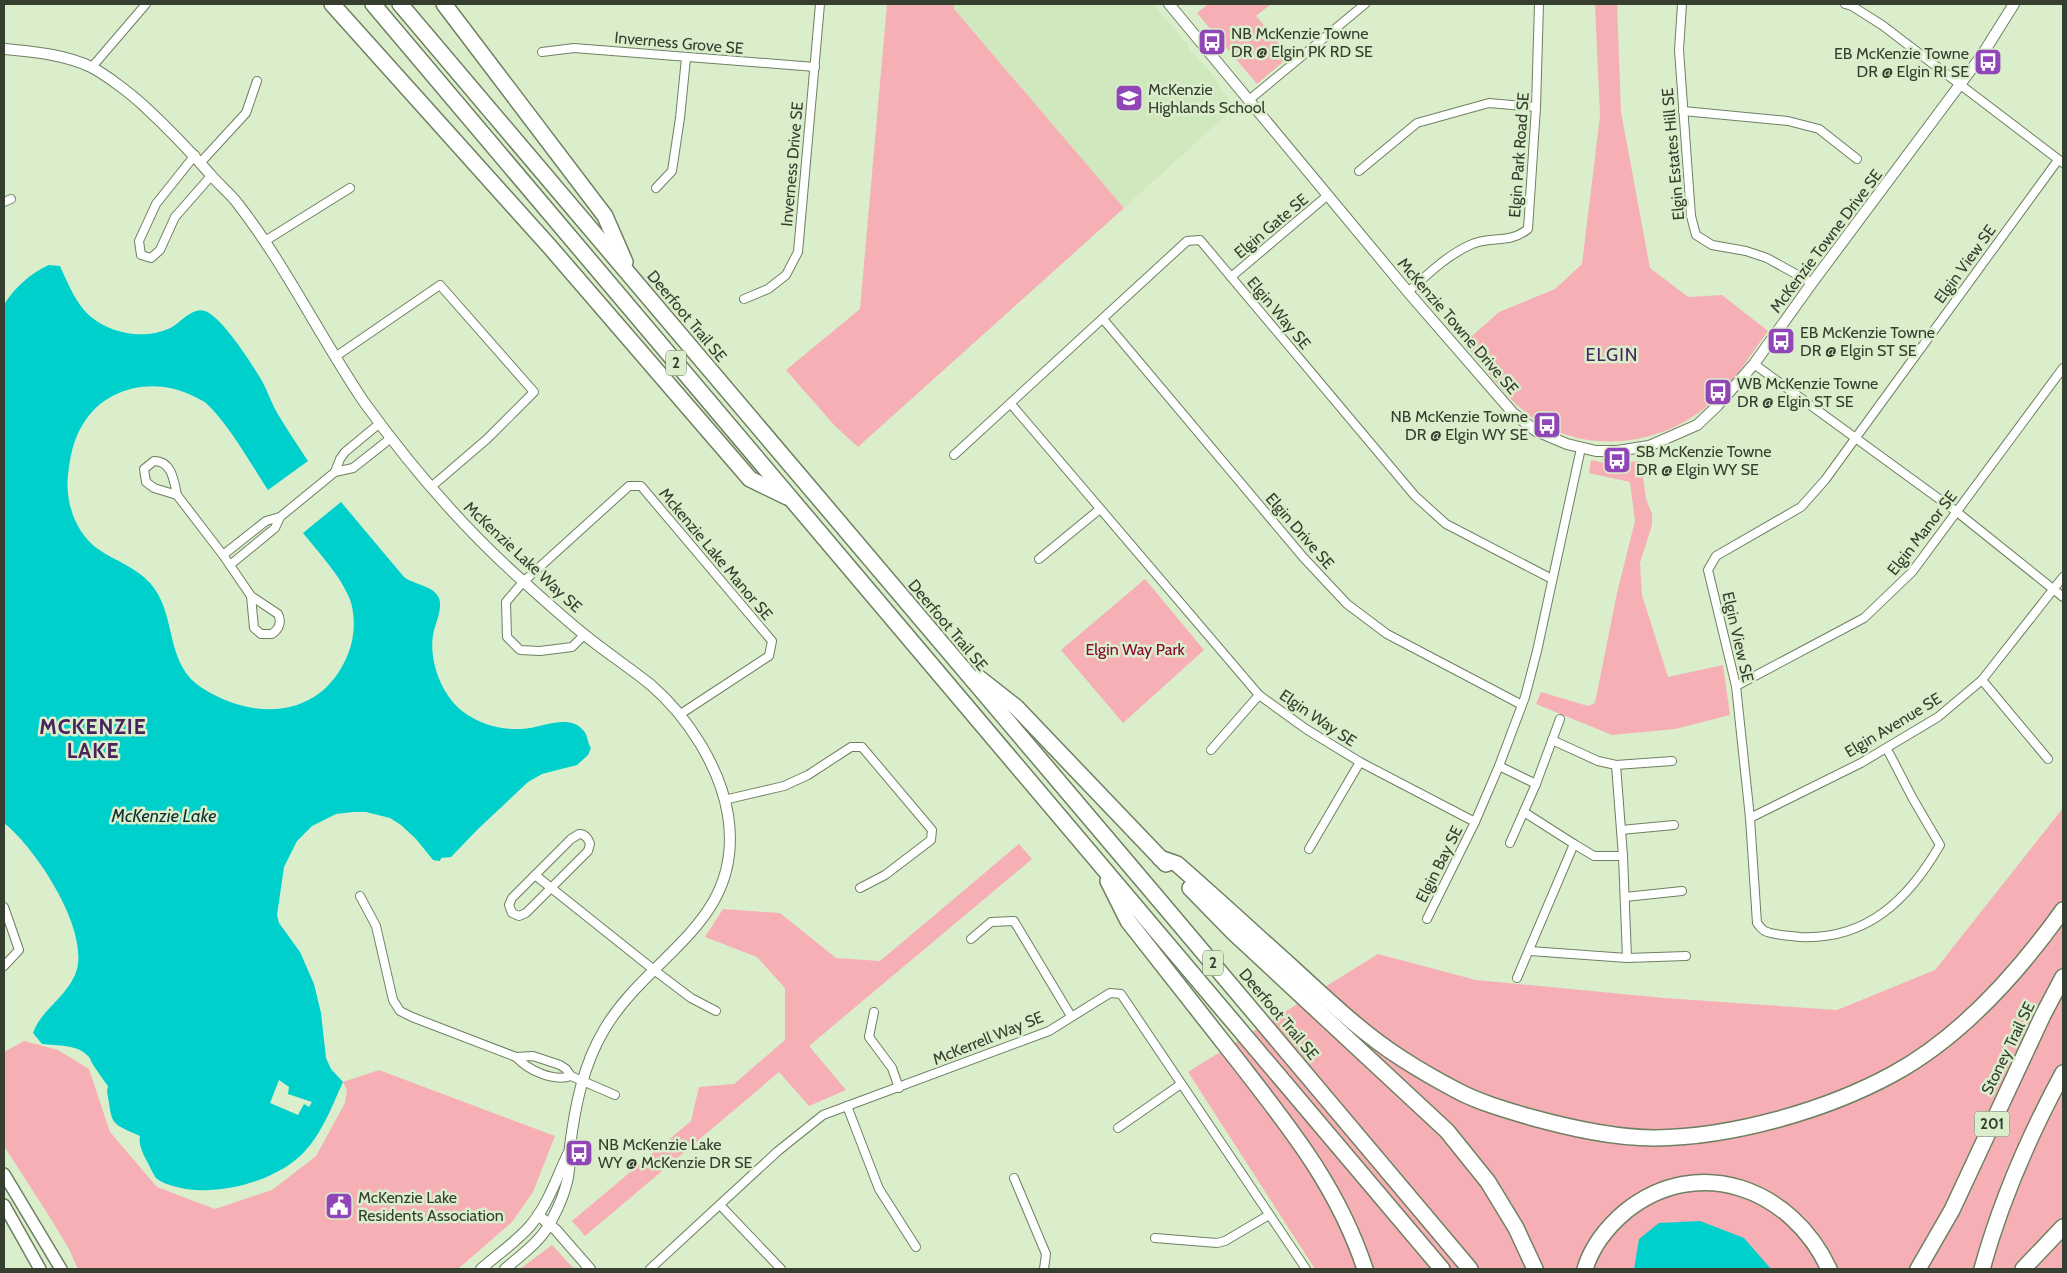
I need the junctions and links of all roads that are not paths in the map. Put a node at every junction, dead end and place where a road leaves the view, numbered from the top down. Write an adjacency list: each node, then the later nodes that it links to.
1 (146, 4): 16 (street)
2 (332, 4): 50 (highway)
3 (373, 4): 50 (highway, 2)
4 (400, 4): 32 (highway, Deerfoot Trail SE / 2)
5 (444, 4): 32 (highway)
6 (820, 4): 17 (street, Inverness Drive SE)
7 (1169, 4): 20 (street, McKenzie Towne Drive SE)
8 (1365, 4): 20 (street)
9 (1539, 4): 21 (street, Elgin Park Road SE)
10 (1682, 4): 22 (street, Elgin Estates Hill SE)
11 (1845, 4): 19 (street)
12 (2015, 5): 19 (street, McKenzie Towne Drive SE)
13 (4, 49): 16 (street, McKenzie Lake Way SE)
14 (542, 52): 15 (street, Inverness Grove SE)
15 (686, 58): 17 (street, Inverness Grove SE); 29 (street)
16 (92, 67): 23 (street, McKenzie Lake Way SE)
17 (815, 67): 36 (street, Inverness Drive SE)
18 (257, 81): 23 (street)
19 (1960, 84): 25 (street); 34 (street, McKenzie Towne Drive SE)
20 (1249, 100): 30 (street, McKenzie Towne Drive SE)
21 (1536, 107): 26 (street); 35 (street, Elgin Park Road SE)
22 (1683, 111): 24 (street); 34 (street, Elgin Estates Hill SE)
23 (198, 159): 27 (street, McKenzie Lake Way SE); 27 (street)
24 (1857, 159)
25 (2061, 161): 43 (street, Elgin View SE)
26 (1358, 170)
27 (211, 176): 31 (street, McKenzie Lake Way SE)
28 (350, 188): 31 (street)
29 (656, 188)
30 (1328, 195): 33 (street, Elgin Gate SE); 35 (street, McKenzie Towne Drive SE)
31 (265, 242): 38 (street, McKenzie Lake Way SE)
32 (631, 277): 64 (highway, Deerfoot Trail SE / 2)
33 (1231, 277): 37 (street, Elgin Way SE); 58 (street, Elgin Way SE)
34 (1812, 283): 39 (street, McKenzie Towne Drive SE)
35 (1408, 292): 45 (street, McKenzie Towne Drive SE)
36 (744, 299)
37 (1103, 319): 41 (street, Elgin Way SE); 68 (street, Elgin Drive SE)
38 (334, 357): 42 (street, McKenzie Lake Way SE); 48 (street)
39 (1754, 364): 43 (street); 45 (street, McKenzie Towne Drive SE)
40 (2063, 368): 52 (street, Elgin Manor SE)
41 (1011, 404): 46 (street, Elgin Way SE); 51 (street, Elgin Way SE)
42 (380, 423): 44 (street, McKenzie Lake Way SE); 47 (street)
43 (1856, 437): 52 (street); 66 (street, Elgin View SE)
44 (391, 438): 47 (street); 48 (street, McKenzie Lake Way SE)
45 (1581, 448): 58 (street)
46 (954, 455)
47 (335, 472): 53 (street)
48 (432, 487): 59 (street, McKenzie Lake Way SE)
49 (177, 495): 49 (street); 54 (street)
50 (791, 498): 91 (highway, 2)
51 (1100, 509): 55 (street); 67 (street, Elgin Way SE)
52 (1957, 512): 60 (street); 66 (street, Elgin Manor SE)
53 (280, 517): 54 (street); 56 (street)
54 (223, 555): 56 (street)
55 (1039, 559)
56 (230, 565): 61 (street)
57 (2063, 577): 60 (street, Elgin Avenue SE)
58 (1552, 579): 68 (street)
59 (523, 582): 63 (street, McKenzie Lake Way SE); 63 (street); 69 (street, Mckenzie Lake Manor SE)
60 (2054, 590): 62 (street); 65 (street, Elgin Avenue SE)
61 (251, 596): 61 (street)
62 (2063, 597)
63 (584, 635): 69 (street, McKenzie Lake Way SE)
64 (954, 659): 90 (highway); 143 (highway, Deerfoot Trail SE / 2)
65 (1982, 680): 72 (street, Elgin Avenue SE); 74 (street)
66 (1736, 686): 82 (street, Elgin View SE)
67 (1259, 695): 73 (street); 76 (street, Elgin Way SE)
68 (1522, 705): 78 (street)
69 (679, 715): 80 (street, McKenzie Lake Way SE)
70 (1560, 719): 71 (street)
71 (1552, 740): 77 (street); 79 (street)
72 (1887, 749): 82 (street, Elgin Avenue SE); 82 (street, Elgin View SE)
73 (1211, 750)
74 (2048, 759)
75 (1672, 761): 77 (street)
76 (1360, 762): 83 (street, Elgin Way SE); 88 (street)
77 (1616, 765): 85 (street)
78 (1499, 766): 79 (street); 83 (street)
79 (1536, 784): 81 (street)
80 (724, 800): 94 (street); 106 (street, McKenzie Lake Way SE)
81 (1524, 812): 86 (street); 87 (street)
82 (1750, 818)
83 (1476, 822): 100 (street, Elgin Bay SE)
84 (1674, 825): 85 (street)
85 (1621, 830): 89 (street)
86 (1510, 843)
87 (1574, 844): 89 (street); 102 (street)
88 (1309, 849)
89 (1623, 856): 97 (street)
90 (1160, 858): 99 (highway); 144 (highway)
91 (1100, 865): 141 (highway); 142 (highway, 2)
92 (535, 875): 93 (street); 93 (street); 93 (street)
93 (551, 888): 106 (street)
94 (860, 888)
95 (1682, 891): 97 (street)
96 (360, 896): 112 (street)
97 (1625, 897): 104 (street)
98 (4, 908): 105 (street)
99 (2063, 910)
100 (1427, 919)
101 (971, 939): 111 (street)
102 (1530, 951): 104 (street); 108 (street)
103 (1686, 956): 104 (street)
104 (1627, 958)
105 (4, 966)
106 (654, 970): 109 (street); 115 (street, McKenzie Lake Way SE)
107 (2063, 977): 147 (highway, Stoney Trail SE / 201)
108 (1517, 978)
109 (716, 1011)
110 (874, 1012): 117 (street)
111 (1071, 1016): 116 (street, McKerrell Way SE); 117 (street, McKerrell Way SE)
112 (516, 1057): 114 (street); 114 (street)
113 (2063, 1073): 148 (highway)
114 (571, 1076): 115 (street)
115 (583, 1080): 118 (street); 121 (street, McKenzie Lake Way SE)
116 (1180, 1084): 120 (street); 127 (street, McKerrell Way SE)
117 (899, 1088): 119 (street, McKerrell Way SE)
118 (615, 1095)
119 (847, 1106): 125 (street, McKerrell Way SE); 131 (street)
120 (1118, 1128)
121 (569, 1151): 126 (street, McKenzie Lake Way SE); 128 (street, McKenzie Lake Way SE)
122 (4, 1174): 133 (main road)
123 (1014, 1178): 139 (street)
124 (4, 1204): 132 (main road)
125 (720, 1205): 137 (street, McKerrell Way SE); 138 (street)
126 (538, 1215): 128 (street); 134 (street, McKenzie Lake Way SE)
127 (1269, 1215): 130 (street); 140 (street, McKerrell Way SE)
128 (550, 1224): 135 (street, McKenzie Lake Way SE); 136 (street)
129 (2063, 1228): 149 (highway)
130 (1155, 1238)
131 (916, 1247)
132 (40, 1269)
133 (61, 1269)
134 (481, 1269)
135 (505, 1269)
136 (590, 1269)
137 (650, 1269)
138 (781, 1269)
139 (1044, 1269)
140 (1306, 1269)
141 (1364, 1269)
142 (1442, 1269)
143 (1470, 1269)
144 (1535, 1269)
145 (1585, 1269): 146 (highway)
146 (1829, 1269)
147 (1918, 1269)
148 (1982, 1269)
149 (2024, 1269)

